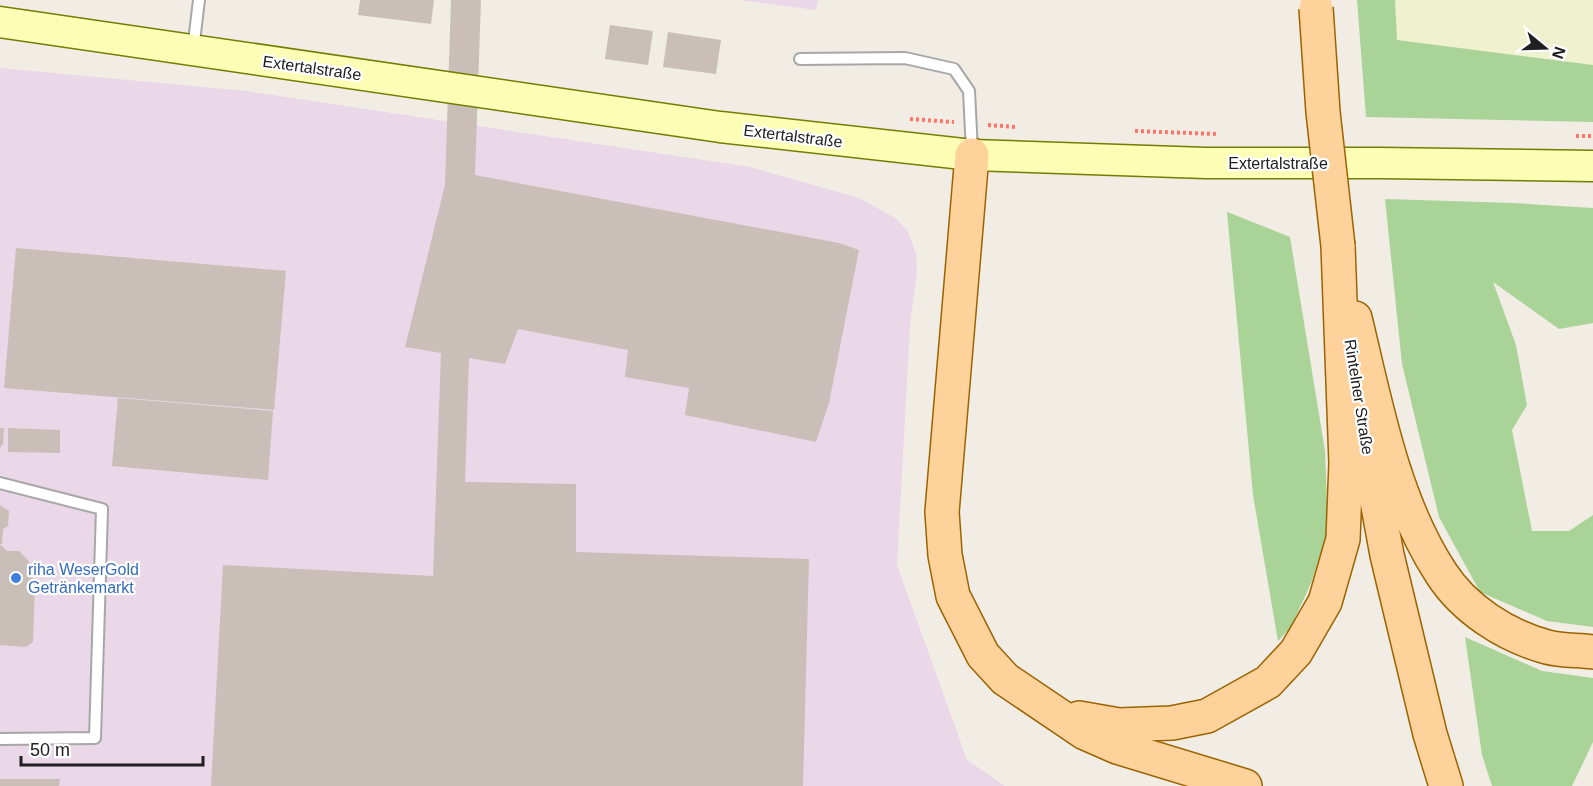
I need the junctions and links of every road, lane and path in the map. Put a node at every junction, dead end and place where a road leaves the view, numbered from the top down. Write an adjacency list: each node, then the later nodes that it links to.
1 (199, 0): 4 (lane)
2 (1315, 4): 15 (main road, Rintelner Straße, bridge)
3 (0, 22): 4 (main road, Extertalstraße)
4 (193, 50): 13 (main road, Extertalstraße)
5 (800, 59): 7 (lane)
6 (903, 118): 7 (path)
7 (972, 123): 8 (path); 13 (lane)
8 (1020, 128)
9 (1125, 131): 10 (path)
10 (1218, 134)
11 (1570, 136): 12 (path)
12 (1593, 136)
13 (972, 156): 14 (main road, Extertalstraße); 18 (main road)
14 (1593, 166)
15 (1338, 246): 17 (main road); 18 (main road); 21 (main road, Rintelner Straße)
16 (0, 483): 19 (lane)
17 (1593, 652)
18 (1057, 713): 20 (main road)
19 (0, 739)
20 (1245, 786)
21 (1446, 786)

